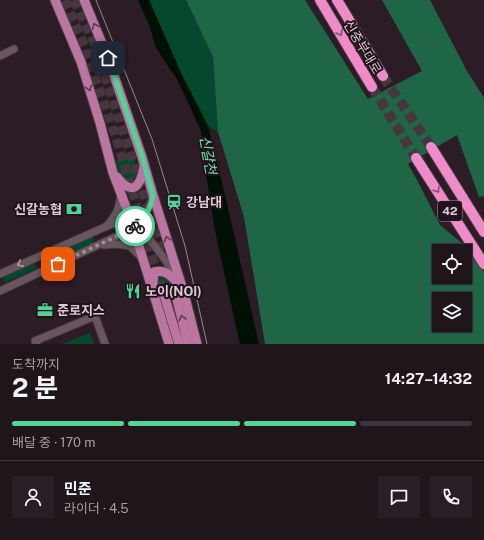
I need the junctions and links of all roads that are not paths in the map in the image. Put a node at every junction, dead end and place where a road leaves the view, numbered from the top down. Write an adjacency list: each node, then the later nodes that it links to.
1 (55, 0): 12 (main road, one-way to 12)
2 (84, 0): 11 (main road, one-way to 2)
3 (320, 0): 8 (highway, 신중부대로, one-way to 8)
4 (337, 0): 7 (highway, 신중부대로)
5 (14, 49): 6 (street)
6 (0, 56)
7 (383, 76)
8 (372, 87)
9 (431, 147): 17 (highway, 42)
10 (416, 158): 21 (highway, 42, one-way to 21)
11 (144, 165): 12 (main road); 14 (main road)
12 (113, 173): 13 (main road)
13 (121, 192): 15 (main road); 16 (street)
14 (153, 195): 15 (street); 24 (main road, one-way to 14)
15 (133, 224): 16 (street); 18 (street); 20 (main road); 24 (street)
16 (107, 226): 18 (street); 22 (street, one-way to 22)
17 (484, 232)
18 (113, 238): 19 (street)
19 (97, 246): 20 (street); 25 (street)
20 (143, 259): 23 (main road)
21 (484, 264)
22 (0, 274)
23 (152, 287): 24 (main road); 29 (main road); 30 (main road)
24 (180, 290): 32 (main road, one-way to 24); 33 (main road)
25 (0, 292)
26 (164, 295): 31 (main road)
27 (37, 344): 28 (street)
28 (105, 344)
29 (164, 344)
30 (169, 344)
31 (179, 344)
32 (188, 344)
33 (197, 344)

